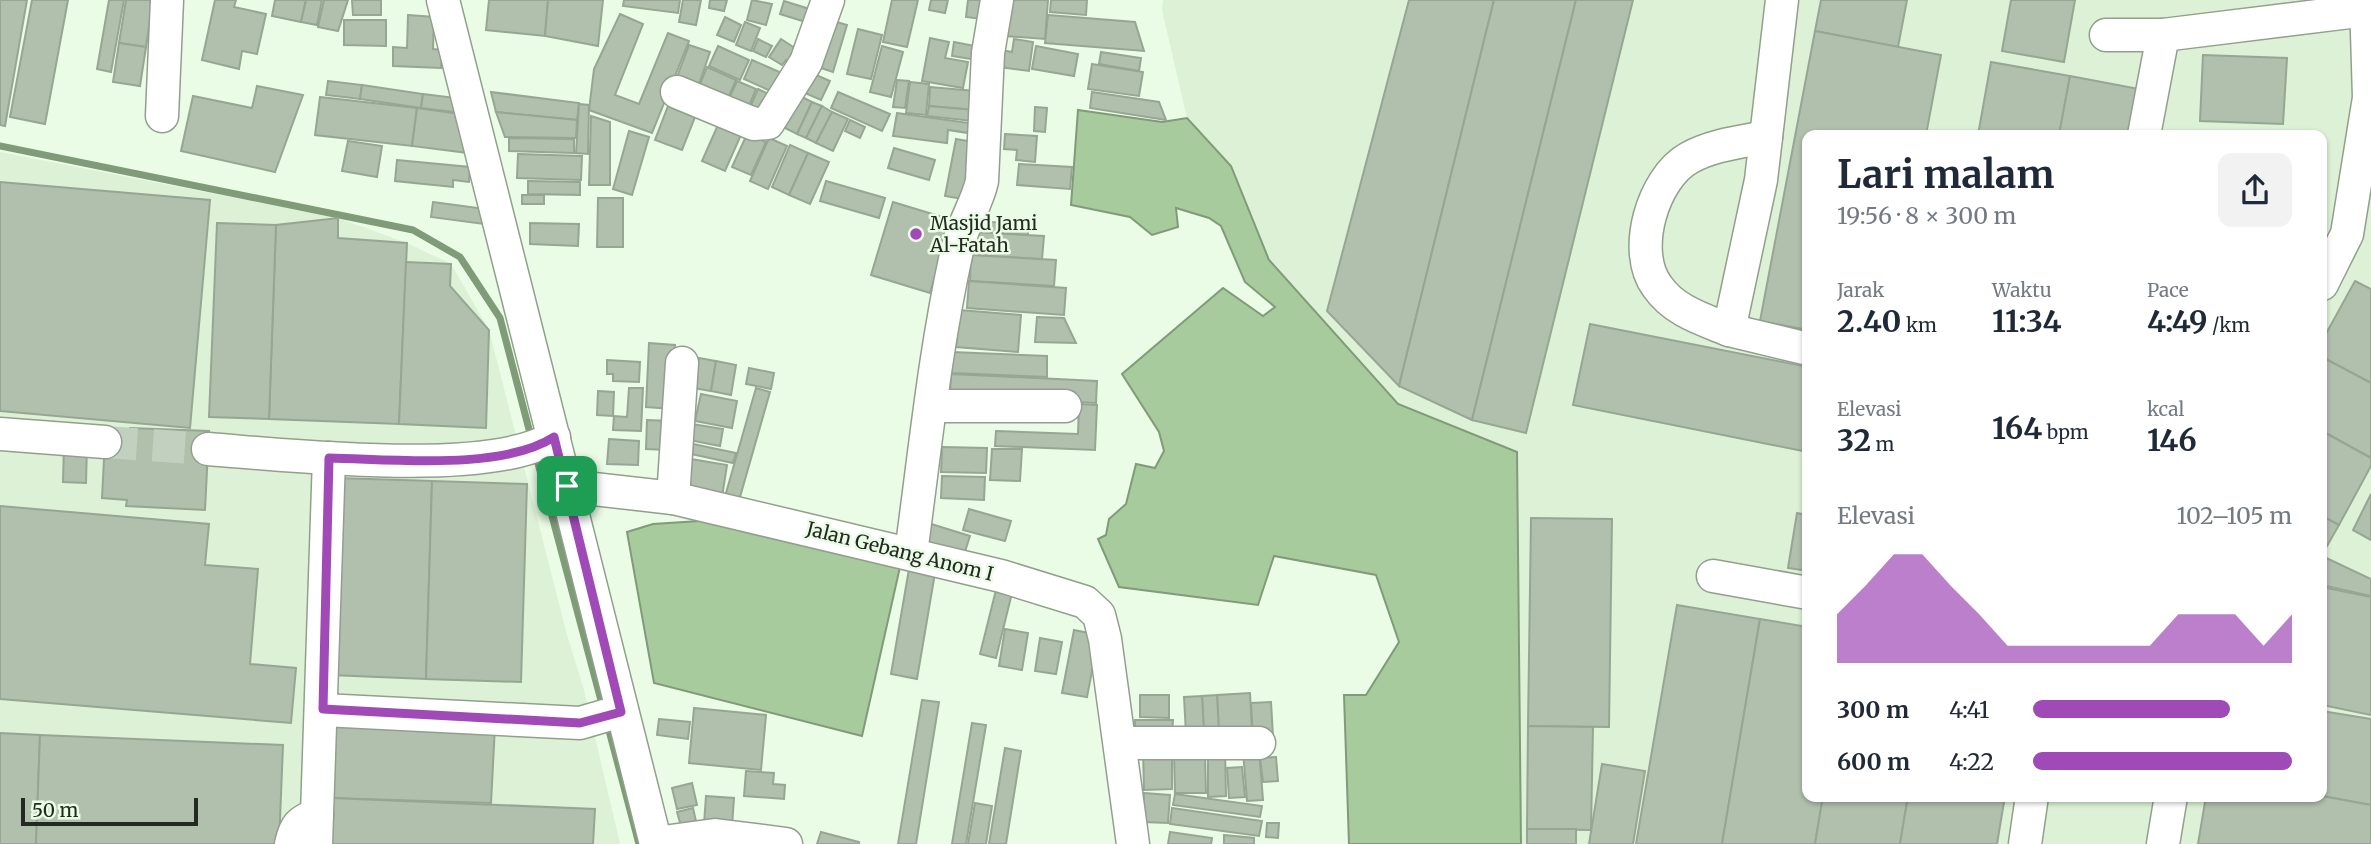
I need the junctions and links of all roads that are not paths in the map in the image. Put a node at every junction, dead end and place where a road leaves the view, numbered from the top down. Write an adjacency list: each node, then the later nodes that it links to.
1 (167, 0): 11 (street)
2 (443, 0): 22 (street)
3 (828, 0): 9 (street)
4 (997, 0): 19 (street)
5 (1782, 0): 13 (street)
6 (2366, 5): 8 (street); 10 (street)
7 (2106, 35): 8 (street)
8 (2163, 35): 12 (street)
9 (677, 92)
10 (2370, 98): 14 (street)
11 (162, 116)
12 (2145, 130)
13 (1766, 137): 16 (street); 16 (street)
14 (2359, 240): 15 (street)
15 (2327, 278)
16 (1729, 330): 17 (street)
17 (1802, 348)
18 (682, 363): 27 (street)
19 (931, 406): 20 (street); 28 (street)
20 (1065, 406)
21 (0, 434): 23 (street)
22 (549, 440): 25 (street); 26 (street)
23 (105, 442)
24 (208, 449): 25 (street)
25 (329, 458): 31 (street)
26 (567, 486): 27 (street, Jalan Gebang Anom I); 32 (street)
27 (673, 498): 28 (street, Jalan Gebang Anom I)
28 (911, 554): 33 (street, Jalan Gebang Anom I)
29 (1713, 576): 30 (street)
30 (1802, 592)
31 (323, 709): 32 (street); 37 (street)
32 (619, 713): 39 (street)
33 (1121, 743): 34 (street); 41 (street)
34 (1259, 743)
35 (2031, 802): 42 (street)
36 (2170, 802): 43 (street)
37 (316, 830): 38 (street)
38 (291, 844)
39 (656, 844): 40 (street)
40 (786, 844)
41 (1133, 844)
42 (2025, 844)
43 (2163, 844)

